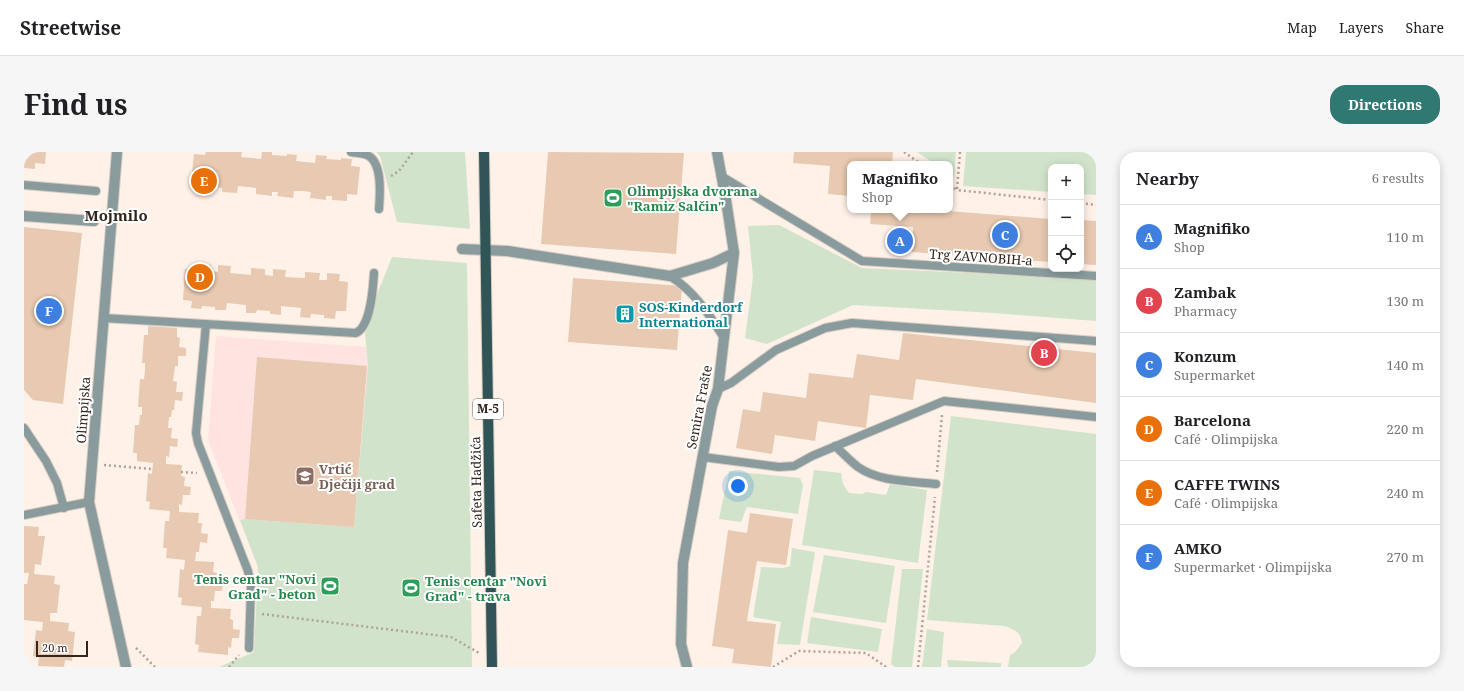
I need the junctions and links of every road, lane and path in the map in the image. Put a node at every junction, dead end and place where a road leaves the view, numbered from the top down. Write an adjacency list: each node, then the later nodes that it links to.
1 (117, 152): 27 (street, Olimpijska)
2 (351, 152): 10 (lane)
3 (413, 152): 10 (path)
4 (484, 152): 22 (main road, Safeta Hadžića / M-5)
5 (717, 152): 9 (street, Semira Frašte)
6 (904, 152): 8 (path)
7 (960, 152): 13 (path)
8 (917, 161)
9 (721, 176): 23 (street, Semira Frašte); 26 (lane, Trg ZAVNOBIH-a)
10 (380, 183): 18 (lane)
11 (24, 185): 14 (lane)
12 (953, 187): 13 (path)
13 (957, 190): 15 (path)
14 (96, 191)
15 (1048, 200)
16 (1084, 203): 17 (path)
17 (1096, 205)
18 (379, 209)
19 (24, 216): 20 (street)
20 (94, 221)
21 (462, 249): 22 (street)
22 (486, 250): 25 (street); 49 (main road, Safeta Hadžića / M-5)
23 (734, 253): 25 (street); 29 (street, Semira Frašte)
24 (374, 273): 28 (lane)
25 (670, 276): 29 (lane)
26 (1096, 276)
27 (103, 318): 28 (lane); 37 (street, Olimpijska)
28 (206, 324): 43 (lane)
29 (724, 338): 31 (street, Semira Frašte)
30 (1096, 341): 31 (lane)
31 (718, 389): 36 (street, Semira Frašte)
32 (944, 401): 33 (lane); 35 (lane); 39 (path)
33 (1096, 417)
34 (24, 428): 41 (lane)
35 (835, 446): 36 (lane); 39 (lane)
36 (703, 457): 50 (street, Semira Frašte)
37 (92, 464): 38 (path); 40 (street, Olimpijska)
38 (152, 469)
39 (936, 484): 53 (path)
40 (89, 502): 41 (lane); 47 (street, Olimpijska)
41 (64, 508): 42 (lane)
42 (24, 515)
43 (251, 613): 45 (lane); 46 (path)
44 (134, 646): 48 (path)
45 (249, 648)
46 (479, 654)
47 (126, 667)
48 (155, 667)
49 (492, 667)
50 (687, 667)
51 (773, 667): 52 (path)
52 (886, 667)
53 (918, 667)

